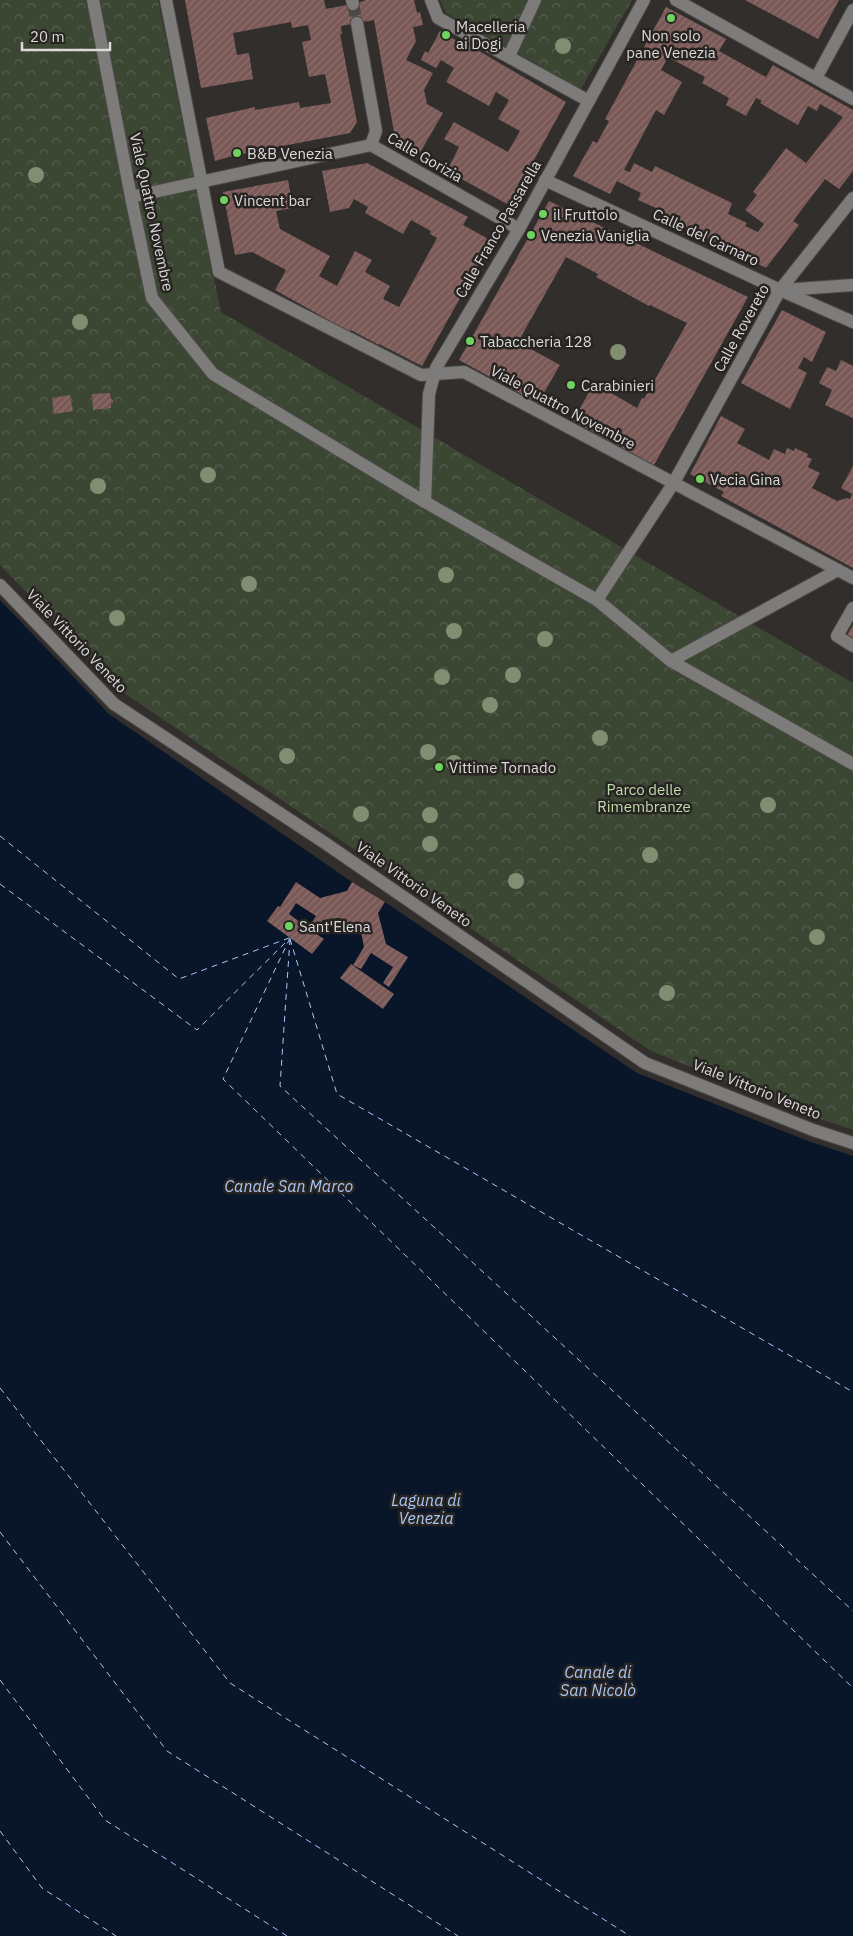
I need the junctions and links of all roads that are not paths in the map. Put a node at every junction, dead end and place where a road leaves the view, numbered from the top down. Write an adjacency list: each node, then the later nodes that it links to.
1 (93, 0): 16 (street, Viale Quattro Novembre)
2 (166, 0): 15 (street, Viale Quattro Novembre)
3 (431, 0): 9 (street)
4 (536, 0): 9 (street)
5 (644, 0): 12 (street, Calle Franco Passarella)
6 (676, 0): 10 (street)
7 (853, 10): 10 (street)
8 (357, 23): 13 (street, Calle Gorizia)
9 (509, 56): 12 (street)
10 (816, 78): 11 (street)
11 (853, 99)
12 (589, 101): 14 (street, Calle Franco Passarella)
13 (371, 145): 15 (street); 18 (street, Calle Gorizia)
14 (545, 180): 18 (street, Calle Franco Passarella); 20 (street, Calle del Carnaro)
15 (203, 182): 16 (street); 22 (street, Viale Quattro Novembre)
16 (130, 197): 24 (street, Viale Quattro Novembre)
17 (853, 202): 20 (street, Calle Rovereto)
18 (519, 229): 22 (street, Calle Franco Passarella)
19 (853, 285): 20 (street)
20 (780, 290): 21 (street, Calle del Carnaro); 23 (street, Calle Rovereto)
21 (853, 322)
22 (434, 374): 23 (street, Viale Quattro Novembre); 24 (street)
23 (673, 484): 25 (street, Viale Quattro Novembre); 28 (street)
24 (425, 502): 28 (street, Viale Quattro Novembre)
25 (838, 570): 26 (street, Viale Quattro Novembre); 31 (street)
26 (853, 578)
27 (0, 585): 33 (street, Viale Vittorio Veneto)
28 (597, 600): 31 (street, Viale Quattro Novembre)
29 (853, 608): 30 (street)
30 (853, 646)
31 (671, 660): 32 (street, Viale Quattro Novembre)
32 (853, 764)
33 (853, 1143)

